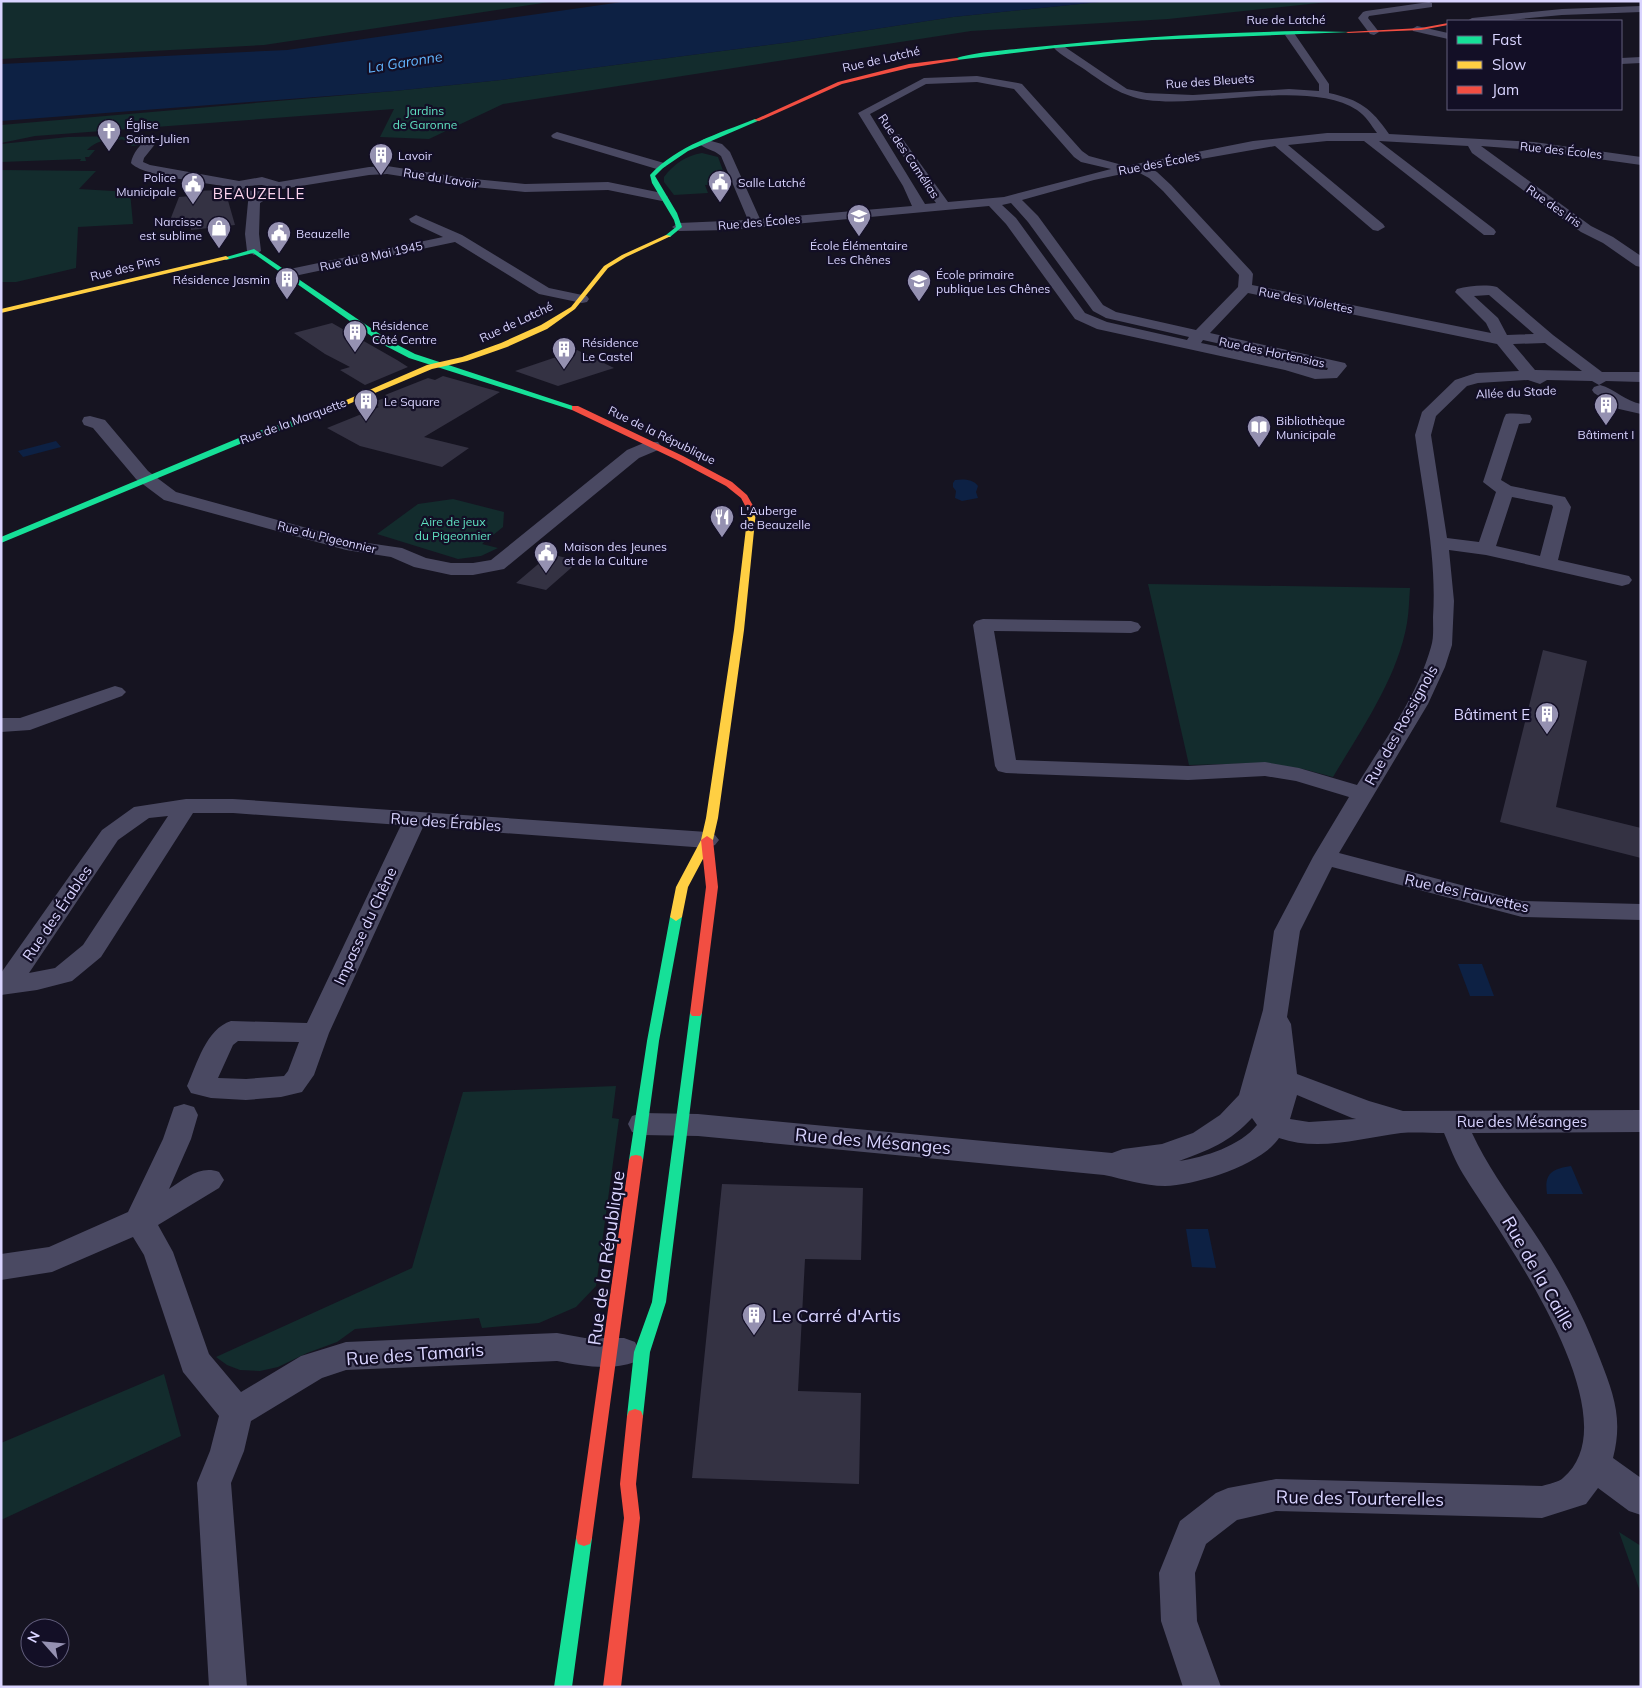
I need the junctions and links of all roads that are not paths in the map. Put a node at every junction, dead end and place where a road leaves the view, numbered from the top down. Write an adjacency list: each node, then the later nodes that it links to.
1 (1539, 4): 4 (street)
2 (1429, 5): 6 (street)
3 (1641, 9): 4 (street)
4 (1562, 12): 5 (street)
5 (1482, 20)
6 (1366, 21): 9 (street); 10 (street)
7 (1447, 24): 8 (street, Rue de Latché)
8 (1423, 28): 9 (street, Rue de Latché); 12 (street)
9 (1390, 31): 10 (street, Rue de Latché)
10 (1374, 32): 11 (street, Rue de Latché)
11 (1289, 34): 13 (street, Rue de Latché); 16 (street)
12 (1447, 35)
13 (1057, 46): 16 (street, Rue des Bleuets); 24 (street, Rue de Latché)
14 (1641, 60): 15 (street)
15 (1622, 61)
16 (1321, 95): 20 (street, Rue des Bleuets)
17 (875, 105): 25 (street, Rue des Camélias); 37 (street, Rue des Camélias); 38 (street, Rue des Camélias)
18 (557, 136): 27 (street)
19 (1367, 137): 20 (street, Rue des Écoles); 21 (street, Rue des Écoles); 43 (street)
20 (1385, 137): 22 (street, Rue des Écoles)
21 (1277, 142): 28 (street, Rue des Écoles); 42 (street)
22 (1473, 142): 26 (street, Rue des Écoles); 48 (street, Rue des Iris)
23 (150, 143): 30 (street)
24 (704, 143): 27 (street, Rue de Latché); 40 (street)
25 (1086, 159): 28 (street, Rue des Camélias); 28 (street, Rue des Camélias)
26 (1641, 161)
27 (660, 166): 32 (street, Rue du Lavoir); 34 (street)
28 (1121, 171): 29 (street); 29 (street, Rue des Violettes); 35 (street, Rue des Écoles)
29 (1161, 184): 50 (street, Rue des Violettes)
30 (239, 185): 31 (street); 33 (street)
31 (276, 186): 32 (street, Rue du Lavoir); 33 (street)
32 (608, 186): 34 (street, Rue du Lavoir)
33 (263, 194): 45 (street)
34 (662, 197): 41 (street)
35 (1015, 200): 36 (street, Rue des Écoles); 46 (street, Rue des Hortensias)
36 (993, 203): 37 (street, Rue des Écoles); 47 (street, Rue des Hortensias)
37 (944, 206): 38 (street, Rue des Écoles)
38 (920, 208): 40 (street, Rue des Écoles)
39 (416, 219): 44 (street, Rue du 8 Mai 1945)
40 (756, 222): 41 (street, Rue des Écoles)
41 (679, 226): 51 (street, Rue de Latché)
42 (1378, 227)
43 (1489, 232)
44 (457, 238): 49 (street, Rue du 8 Mai 1945); 51 (street, Rue du 8 Mai 1945)
45 (254, 251): 49 (street, Rue de la République); 52 (street, Rue des Pins)
46 (1060, 256): 47 (street); 54 (street, Rue des Hortensias)
47 (1038, 258): 54 (street, Rue des Hortensias)
48 (1641, 263)
49 (285, 274): 56 (street, Rue de la République)
50 (1245, 288): 54 (street, Rue des Hortensias); 55 (street, Rue des Violettes)
51 (582, 299): 56 (street, Rue de Latché)
52 (1, 311)
53 (1548, 338): 55 (street, Rue des Violettes); 55 (street); 59 (street)
54 (1195, 340): 54 (street, Rue des Hortensias)
55 (1502, 340): 57 (street)
56 (441, 365): 66 (street, Rue de la République); 67 (street, Rue de la Marquette)
57 (1530, 375): 59 (street, Allée du Stade); 61 (street); 62 (street, Allée du Stade)
58 (1641, 377): 59 (street, Allée du Stade)
59 (1599, 383): 60 (street, Allée du Stade); 61 (street, Allée du Stade); 63 (street)
60 (1641, 388)
61 (1563, 390): 62 (street, Allée du Stade)
62 (1444, 398): 70 (street, Rue des Rossignols)
63 (1641, 409)
64 (1524, 419): 68 (street)
65 (90, 421): 67 (street)
66 (652, 446): 67 (street, Rue du Pigeonnier); 80 (street, Rue de la République)
67 (146, 478): 69 (street, Rue de la Marquette)
68 (1505, 490): 71 (street); 72 (street)
69 (1, 540)
70 (1439, 543): 71 (street); 77 (street, Rue des Rossignols)
71 (1486, 549): 72 (street)
72 (1548, 562): 73 (street)
73 (1622, 580)
74 (1131, 627): 77 (street)
75 (116, 692): 76 (street)
76 (1, 724)
77 (1363, 794): 81 (street, Rue des Rossignols)
78 (186, 806): 79 (street, Rue des Érables); 83 (street, Rue des Érables); 83 (street, Rue des Érables)
79 (415, 820): 80 (street, Rue des Érables); 85 (street, Impasse du Chêne)
80 (707, 840): 92 (street, Rue de la République); 94 (street, Rue de la République)
81 (1325, 858): 82 (street, Rue des Fauvettes); 84 (street, Rue des Rossignols)
82 (1641, 912)
83 (4, 986)
84 (1276, 1010): 86 (street, Rue des Rossignols); 87 (street, Rue des Rossignols)
85 (316, 1033)
86 (1284, 1084): 87 (street, Rue des Mésanges); 91 (street, Rue des Mésanges); 93 (street, Rue des Mésanges)
87 (1252, 1100): 93 (street); 95 (street, Rue des Mésanges)
88 (184, 1114): 97 (street)
89 (1454, 1121): 90 (street, Rue des Mésanges); 91 (street, Rue des Mésanges); 102 (street, Rue de la Caille)
90 (1641, 1121)
91 (1403, 1122): 93 (street, Rue des Mésanges)
92 (642, 1124): 94 (street, Rue des Mésanges); 99 (street, Rue de la République)
93 (1274, 1124): 95 (street, Rue des Mésanges)
94 (683, 1125): 95 (street, Rue des Mésanges); 100 (street, Rue de la République)
95 (1104, 1163)
96 (209, 1180): 97 (street)
97 (139, 1221): 98 (street); 101 (street)
98 (1, 1267)
99 (598, 1352): 100 (street, Rue des Tamaris); 101 (street, Rue des Tamaris); 105 (street, Rue de la République)
100 (642, 1352): 106 (street, Rue de la République)
101 (237, 1412): 104 (street)
102 (1594, 1465): 103 (street); 107 (street, Rue des Tourterelles)
103 (1641, 1498)
104 (228, 1687)
105 (563, 1687)
106 (612, 1687)
107 (1202, 1687)

